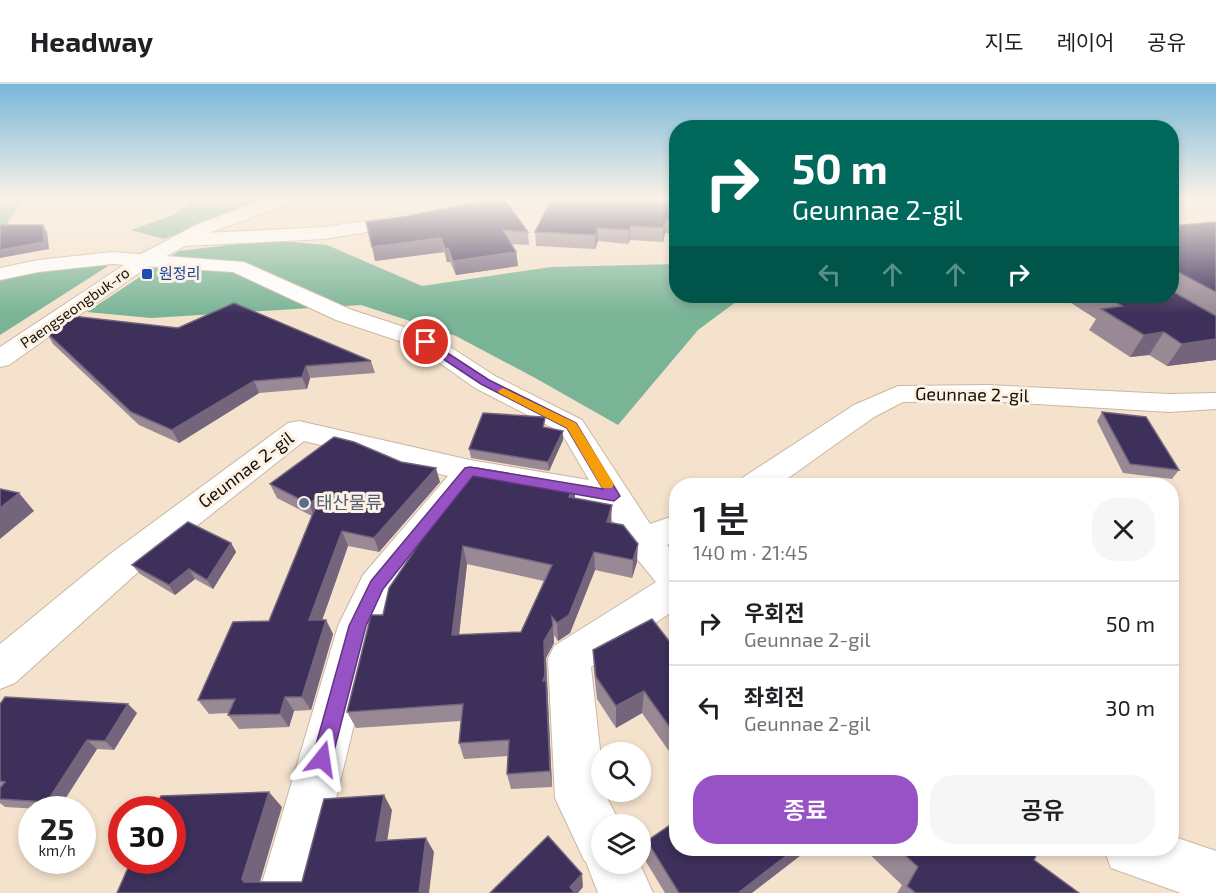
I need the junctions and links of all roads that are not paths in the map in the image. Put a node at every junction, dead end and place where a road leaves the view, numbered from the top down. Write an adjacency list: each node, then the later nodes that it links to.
1 (187, 238): 3 (street, Paengseongbuk-ro)
2 (228, 238): 3 (street)
3 (183, 240): 4 (street, Paengseongbuk-ro)
4 (146, 259): 5 (street); 6 (street, Paengseongbuk-ro); 10 (street)
5 (0, 274)
6 (0, 359)
7 (1216, 401): 9 (street, Geunnae 2-gil)
8 (470, 471): 10 (street, Geunnae 2-gil); 15 (street, Geunnae 2-gil); 20 (street)
9 (766, 478)
10 (614, 496): 12 (street)
11 (669, 530): 12 (street)
12 (642, 540): 13 (street)
13 (669, 572)
14 (669, 594): 16 (street)
15 (0, 670)
16 (591, 820)
17 (1151, 856): 19 (street)
18 (617, 874): 21 (street)
19 (1216, 878)
20 (286, 893)
21 (626, 893)

